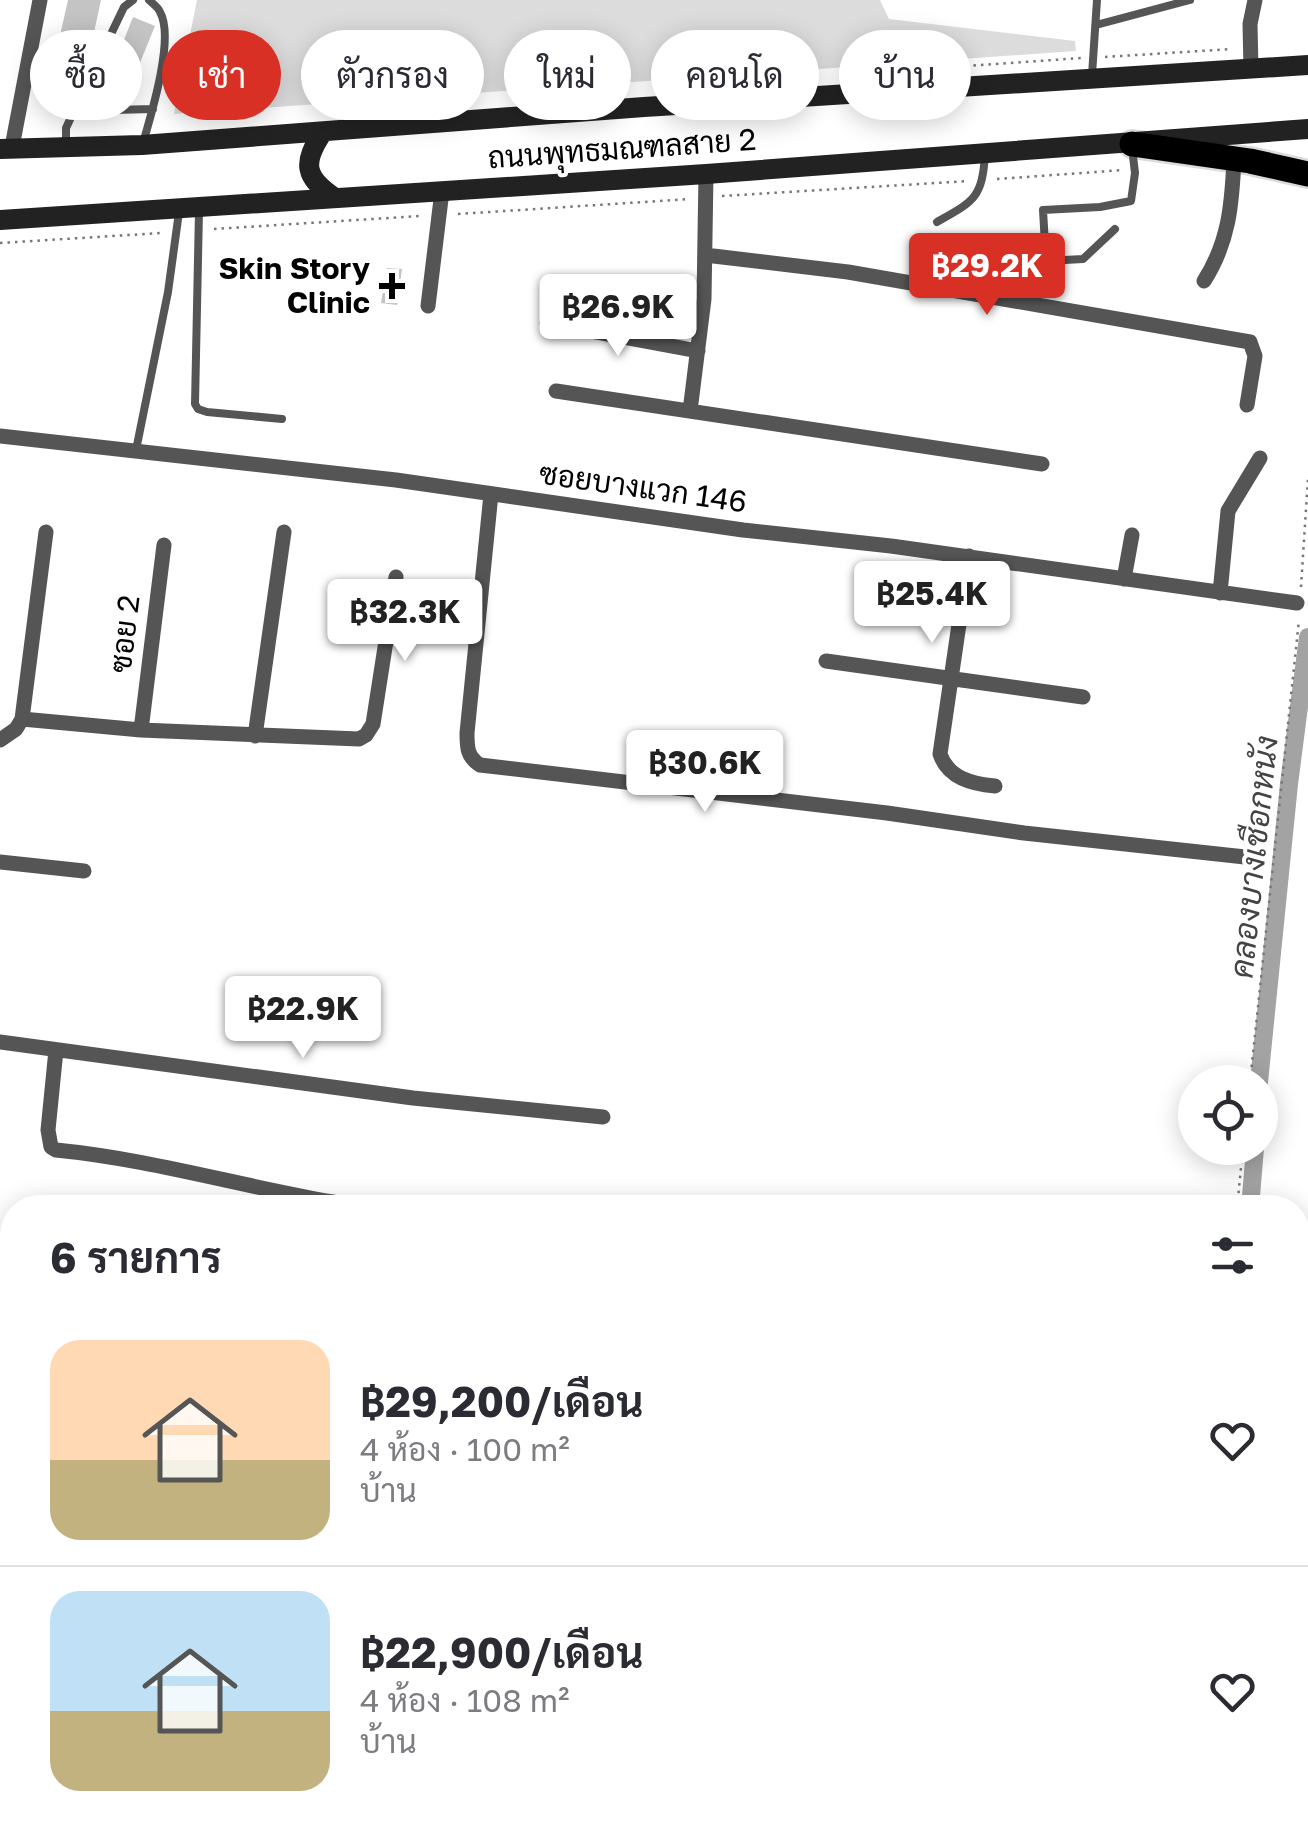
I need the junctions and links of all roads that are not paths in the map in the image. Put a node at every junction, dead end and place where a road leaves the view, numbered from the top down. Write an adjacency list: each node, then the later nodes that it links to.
1 (40, 0): 19 (street)
2 (133, 0): 8 (lane)
3 (150, 0): 13 (lane)
4 (1097, 0): 7 (lane)
5 (1190, 0): 7 (lane)
6 (1254, 0): 10 (street)
7 (1096, 25): 11 (lane)
8 (113, 30)
9 (1308, 65): 10 (main road, ถนนพุทธมณฑลสาย 2)
10 (1251, 69): 11 (main road, ถนนพุทธมณฑลสาย 2)
11 (1092, 80): 16 (main road, ถนนพุทธมณฑลสาย 2)
12 (142, 109): 13 (lane)
13 (153, 109): 17 (lane)
14 (70, 120): 18 (lane)
15 (1308, 130): 21 (main road, ถนนพุทธมณฑลสาย 2)
16 (323, 132): 17 (main road, ถนนพุทธมณฑลสาย 2); 26 (main road)
17 (142, 145): 18 (main road, ถนนพุทธมณฑลสาย 2)
18 (66, 146): 19 (main road, ถนนพุทธมณฑลสาย 2)
19 (6, 148)
20 (986, 154): 21 (main road, ถนนพุทธมณฑลสาย 2); 23 (main road, ถนนพุทธมณฑลสาย 2); 29 (lane)
21 (1133, 156): 22 (main road); 30 (lane)
22 (1234, 159): 24 (main road); 32 (street)
23 (706, 174): 25 (main road, ถนนพุทธมณฑลสาย 2); 31 (street)
24 (1308, 174)
25 (442, 191): 26 (main road, ถนนพุทธมณฑลสาย 2); 33 (street)
26 (335, 198): 27 (main road, ถนนพุทธมณฑลสาย 2)
27 (190, 207): 28 (main road, ถนนพุทธมณฑลสาย 2); 39 (lane); 41 (lane)
28 (0, 220)
29 (937, 222)
30 (1115, 229)
31 (705, 255): 35 (street); 37 (street)
32 (1204, 280)
33 (428, 306)
34 (547, 323): 35 (street)
35 (698, 351): 38 (street)
36 (556, 391): 38 (street)
37 (1247, 405)
38 (690, 412): 43 (street)
39 (282, 419)
40 (0, 436): 41 (street, ซอยบางแวก 146)
41 (136, 452): 44 (street, ซอยบางแวก 146)
42 (1260, 458): 52 (street)
43 (1042, 464)
44 (491, 494): 49 (street, ซอยบางแวก 146); 62 (street)
45 (46, 532): 57 (street)
46 (284, 532): 59 (street)
47 (1132, 535): 51 (street)
48 (164, 545): 58 (street, ซอย 2)
49 (969, 556): 51 (street, ซอยบางแวก 146); 55 (street)
50 (396, 577): 59 (street)
51 (1124, 579): 52 (street, ซอยบางแวก 146)
52 (1220, 593): 53 (street, ซอยบางแวก 146)
53 (1300, 598)
54 (826, 661): 55 (street)
55 (950, 677): 56 (street); 61 (street)
56 (1083, 697)
57 (22, 719): 58 (street); 60 (street)
58 (140, 730): 59 (street)
59 (254, 736)
60 (0, 740)
61 (995, 786)
62 (1245, 857)
63 (0, 862): 64 (street)
64 (84, 872)
65 (0, 1042): 66 (street)
66 (56, 1050): 67 (street); 68 (street)
67 (603, 1117)
68 (292, 1195)

